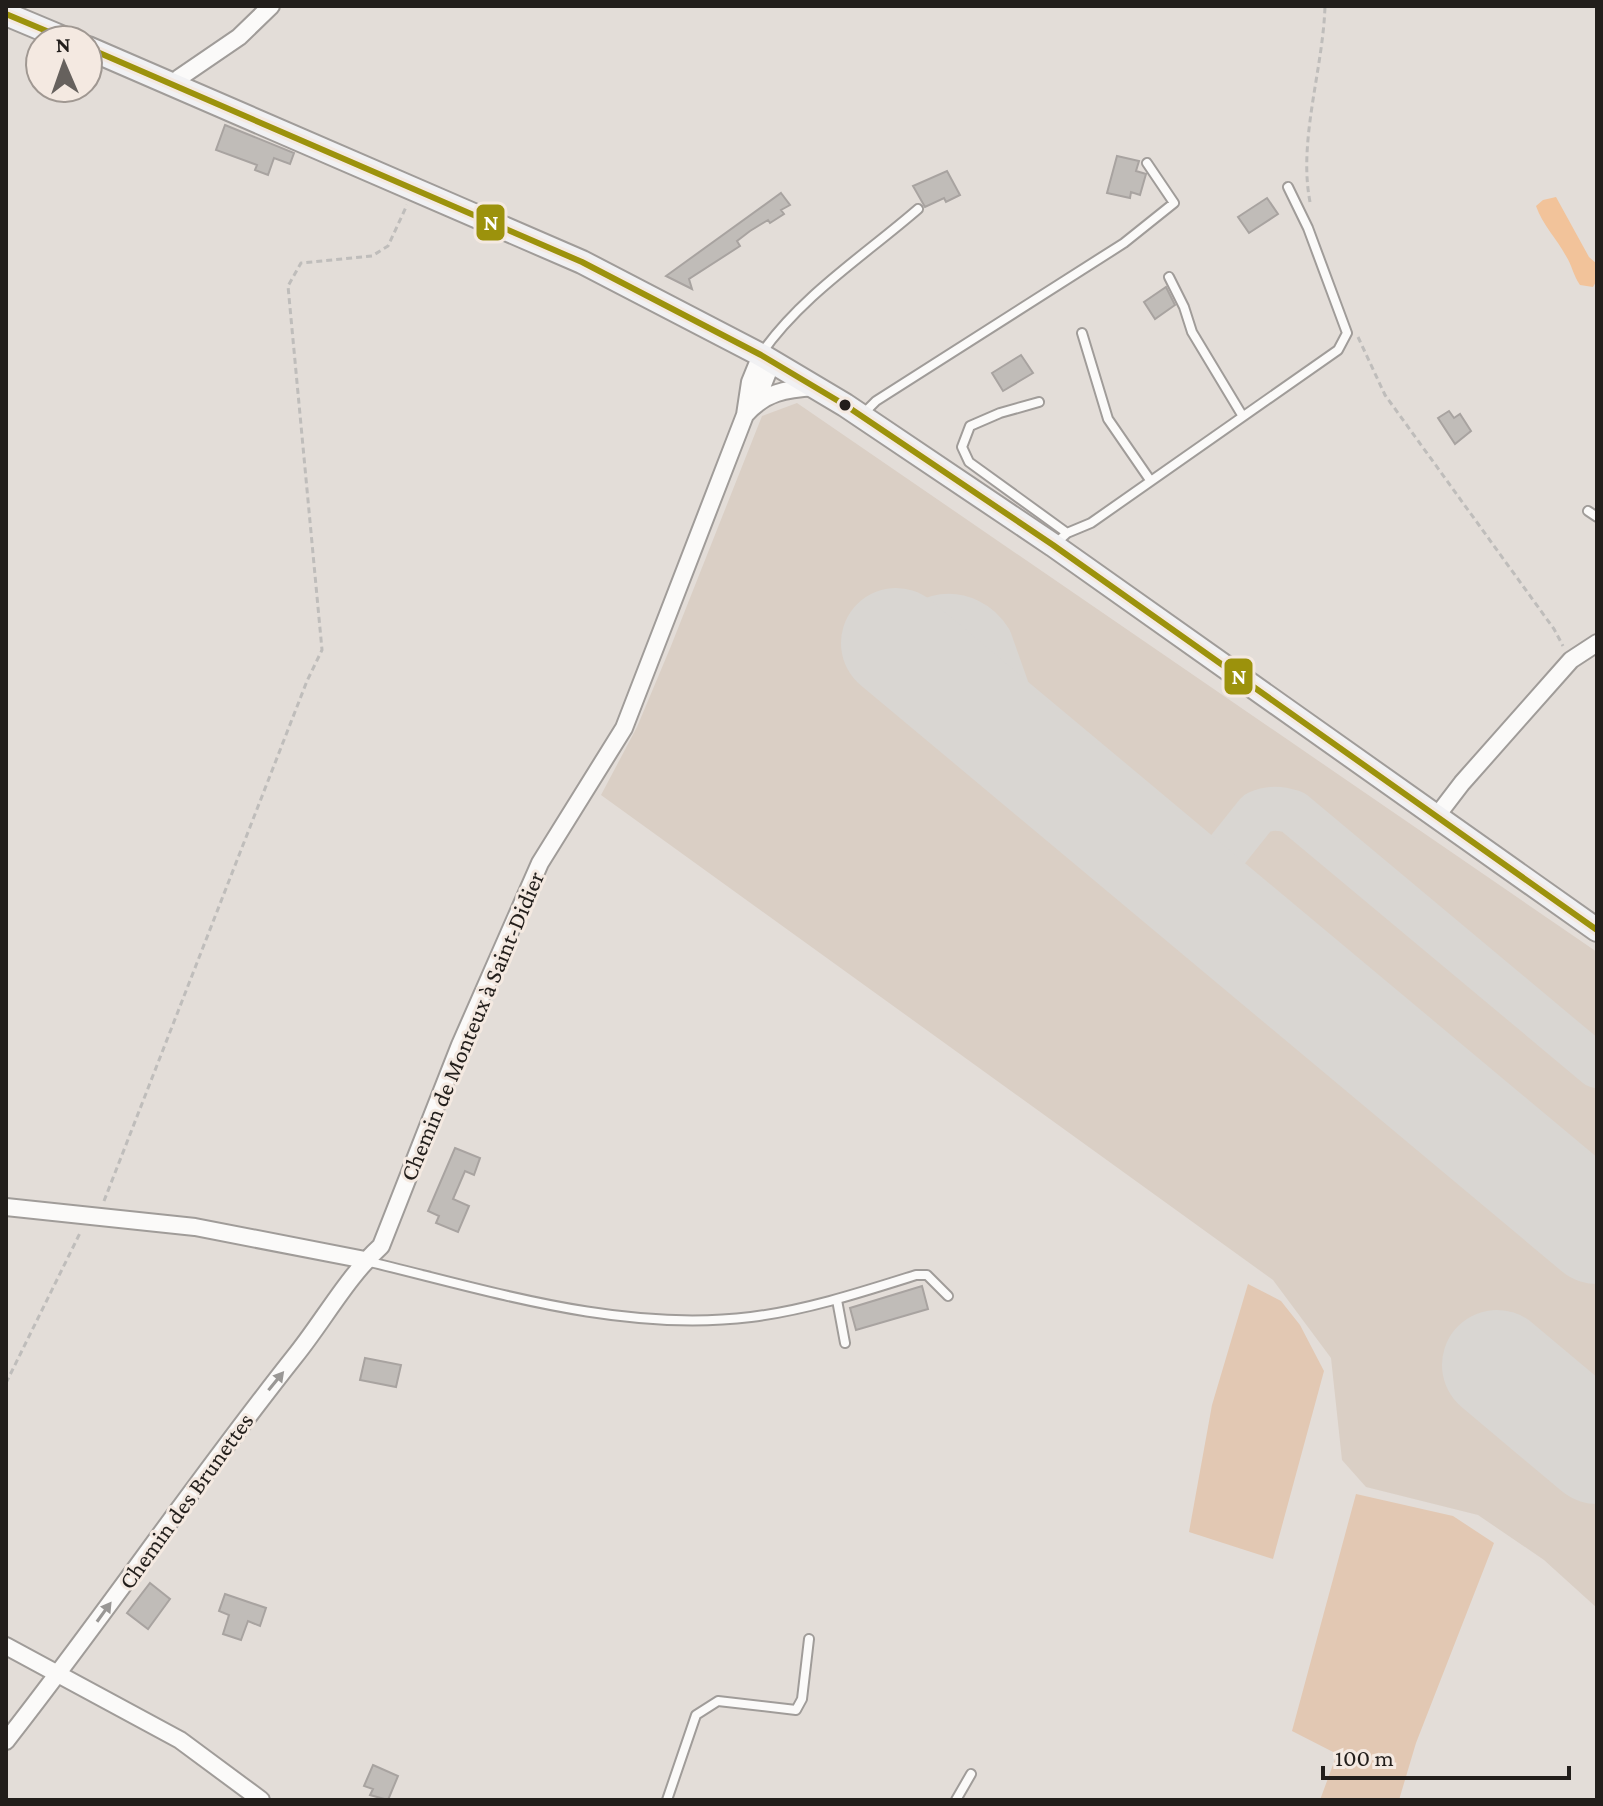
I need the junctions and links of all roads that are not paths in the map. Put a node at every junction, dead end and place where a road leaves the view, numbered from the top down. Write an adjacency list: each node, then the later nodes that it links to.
1 (271, 6): 5 (street)
2 (6, 14): 3 (main road)
3 (30, 24)
4 (104, 55): 5 (main road)
5 (175, 85): 11 (main road)
6 (1147, 163): 16 (lane)
7 (1288, 187): 15 (lane)
8 (918, 209): 11 (lane)
9 (1169, 277): 15 (lane)
10 (1082, 333): 17 (lane)
11 (767, 358): 12 (main road); 14 (street, Chemin de Monteux à Saint-Didier)
12 (816, 387): 14 (street); 16 (main road)
13 (1039, 402): 20 (lane)
14 (751, 408): 25 (street, Chemin de Monteux à Saint-Didier)
15 (1242, 415): 17 (lane)
16 (862, 416): 20 (main road)
17 (1150, 480): 20 (lane)
18 (1588, 511): 19 (lane)
19 (1597, 517)
20 (1060, 539): 22 (main road)
21 (1597, 643): 22 (street)
22 (1436, 817): 23 (main road)
23 (1597, 930)
24 (6, 1207): 25 (street)
25 (365, 1260): 27 (lane); 31 (street, Chemin des Brunettes, one-way to 25)
26 (948, 1296): 27 (lane)
27 (837, 1300): 28 (lane)
28 (845, 1343)
29 (809, 1639): 35 (lane)
30 (6, 1646): 31 (street)
31 (58, 1675): 32 (street, Chemin des Brunettes); 34 (street)
32 (6, 1741)
33 (971, 1774): 36 (lane)
34 (261, 1800)
35 (667, 1800)
36 (956, 1800)

